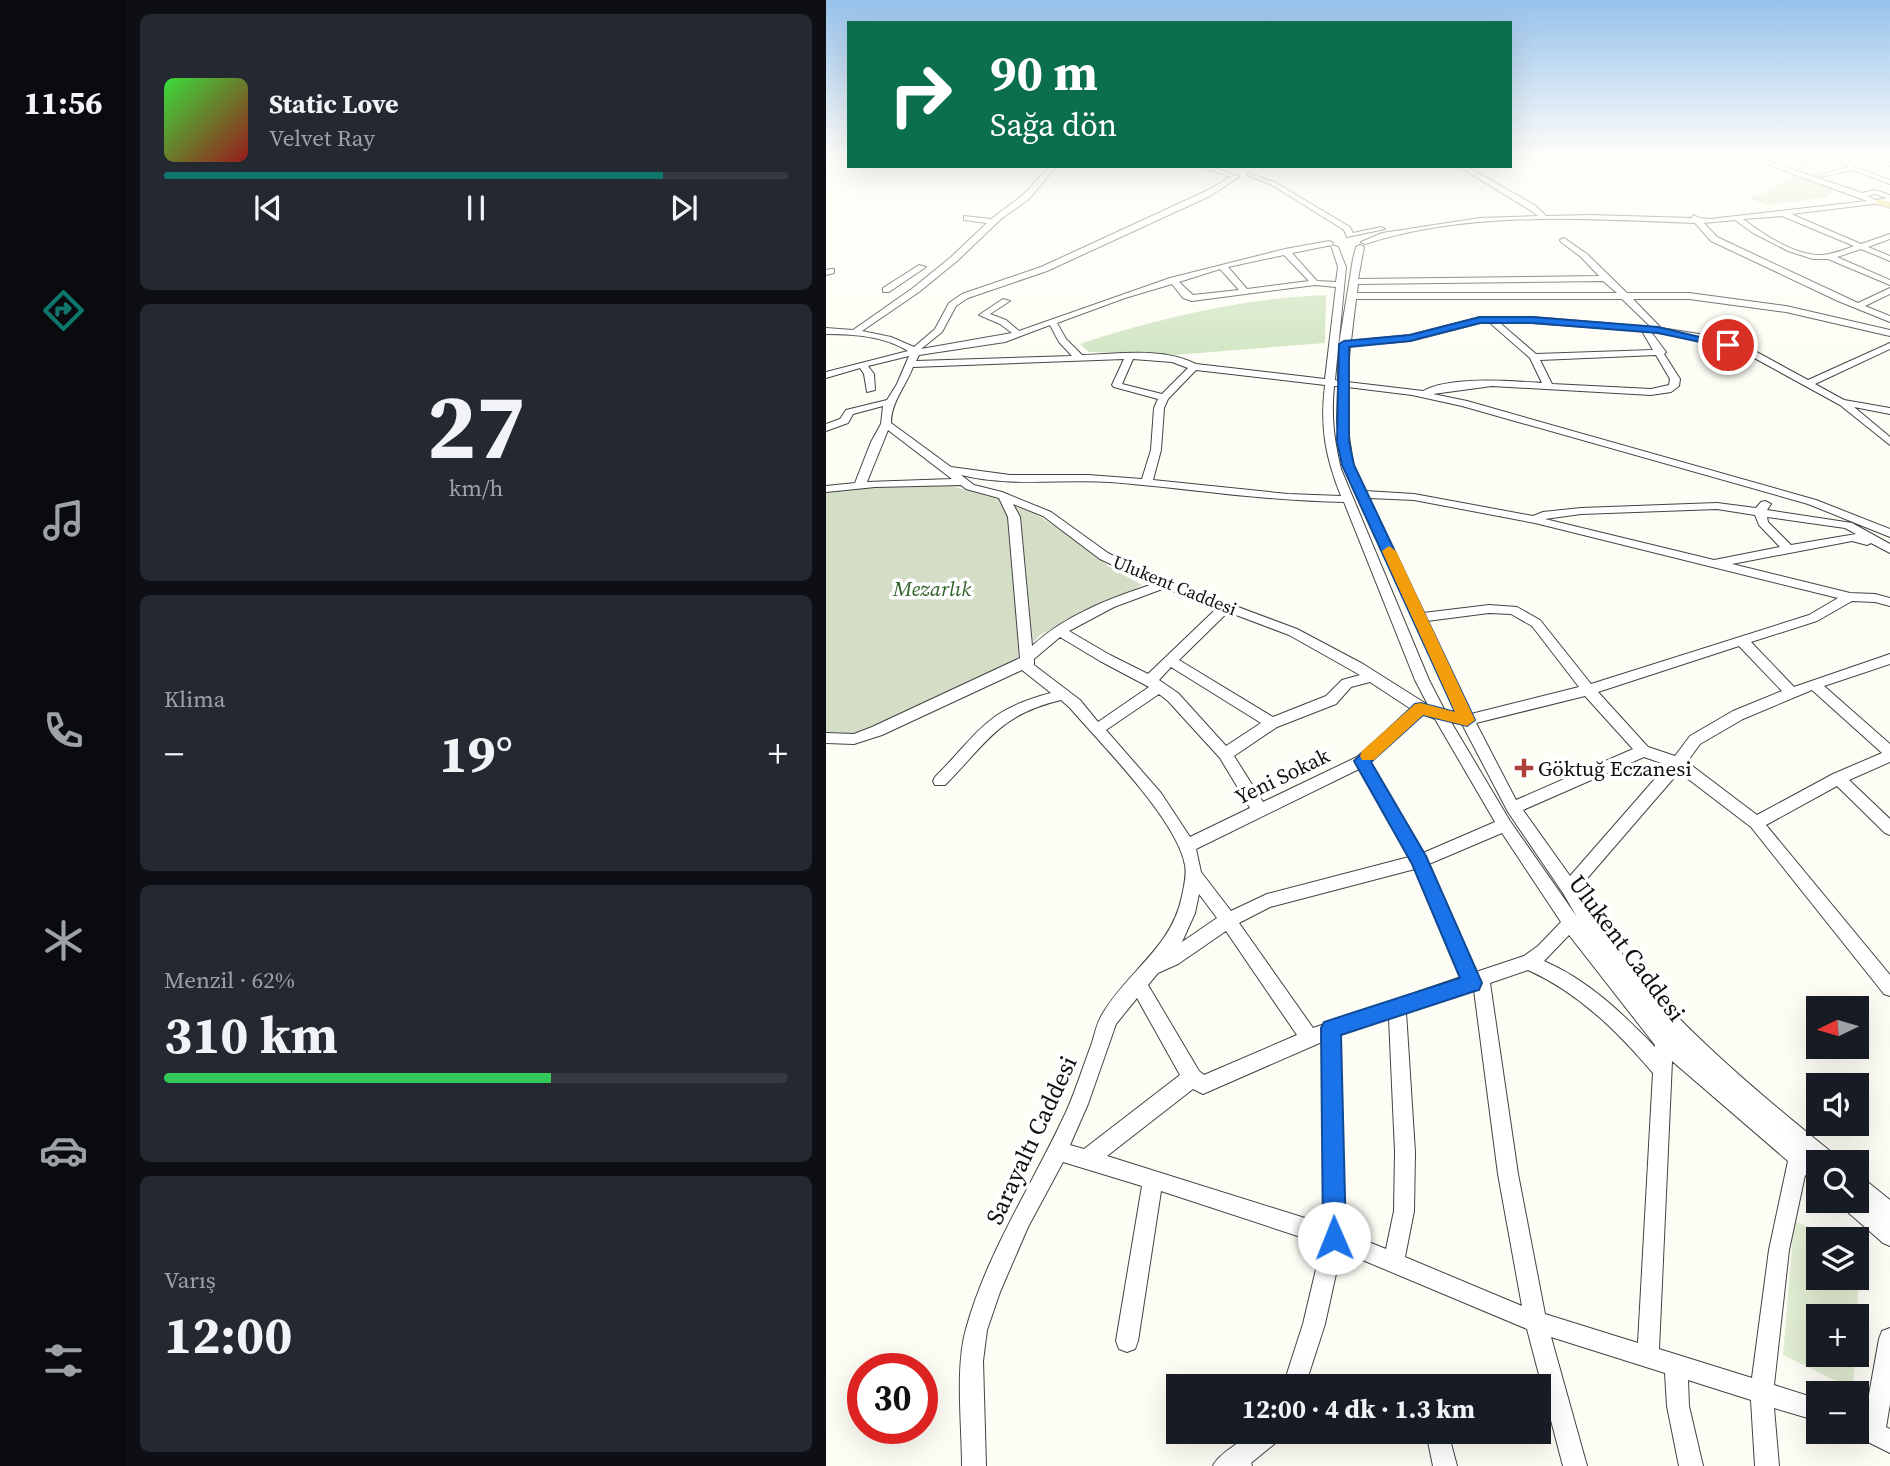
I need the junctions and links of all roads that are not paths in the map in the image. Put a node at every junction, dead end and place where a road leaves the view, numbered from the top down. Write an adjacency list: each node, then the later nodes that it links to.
1 (988, 226): 40 (street)
2 (1137, 226): 55 (street)
3 (1329, 226): 15 (street)
4 (1343, 226): 12 (street)
5 (1402, 226): 12 (street)
6 (1428, 226): 15 (street)
7 (1703, 226): 43 (street)
8 (1716, 226): 23 (street)
9 (1751, 226): 20 (street)
10 (1814, 226): 17 (street)
11 (1833, 226): 16 (street)
12 (1351, 235): 15 (street); 15 (street)
13 (1890, 236): 16 (street)
14 (1564, 240): 27 (street)
15 (1344, 243): 18 (street); 29 (street); 32 (street)
16 (1870, 243): 17 (street); 19 (street)
17 (1860, 246): 21 (street); 22 (street)
18 (1285, 251): 24 (street); 30 (street)
19 (1890, 251)
20 (1805, 255): 21 (street); 23 (street)
21 (1829, 256): 31 (street)
22 (1890, 259)
23 (1778, 263): 43 (street)
24 (1222, 266): 28 (street); 34 (street)
25 (922, 267): 26 (street)
26 (913, 274): 33 (street); 40 (street)
27 (1606, 278): 29 (street); 39 (street)
28 (1173, 280): 34 (street); 46 (street)
29 (1354, 282): 36 (street)
30 (1315, 283): 32 (street); 34 (street)
31 (1890, 283)
32 (1341, 285): 66 (street)
33 (886, 290)
34 (1245, 291)
35 (1890, 291): 38 (street)
36 (1352, 296): 37 (street); 53 (street)
37 (1485, 297): 39 (street); 45 (street)
38 (1878, 297): 42 (street); 43 (street)
39 (1626, 298): 48 (street); 50 (street)
40 (901, 300): 51 (street)
41 (1006, 301): 52 (street)
42 (1890, 302)
43 (1860, 305): 44 (street)
44 (1890, 319)
45 (1489, 320): 47 (street); 53 (street); 57 (street)
46 (1053, 323): 52 (street); 58 (street)
47 (1645, 329): 48 (street); 56 (street)
48 (1658, 330): 67 (street)
49 (826, 331): 51 (street)
50 (1890, 333)
51 (853, 334): 55 (street)
52 (1019, 335): 55 (street)
53 (1344, 344): 66 (street)
54 (1890, 346): 67 (street)
55 (916, 351): 60 (street); 61 (street)
56 (1661, 352): 57 (street); 68 (street)
57 (1534, 357): 68 (street)
58 (1080, 358): 59 (street); 60 (street)
59 (1129, 358): 62 (street); 71 (street)
60 (909, 364): 72 (street)
61 (863, 365): 64 (street); 69 (street)
62 (1194, 367): 66 (street); 71 (street)
63 (826, 369): 64 (street)
64 (839, 372): 65 (street)
65 (826, 375)
66 (1336, 382): 70 (street); 84 (street); 86 (street)
67 (1808, 384): 73 (street)
68 (1548, 385): 70 (street)
69 (870, 390)
70 (1424, 395): 83 (street)
71 (1164, 398): 80 (street)
72 (890, 402): 75 (street); 76 (street)
73 (1841, 402): 74 (street); 77 (street)
74 (1890, 411)
75 (886, 425): 78 (street, Ulukent Caddesi); 81 (street)
76 (826, 428)
77 (1890, 442)
78 (943, 468): 79 (street, Ulukent Caddesi); 80 (street)
79 (962, 482): 81 (street); 85 (street, Ulukent Caddesi)
80 (1146, 484): 86 (street)
81 (860, 485): 82 (street)
82 (826, 489)
83 (1772, 491): 87 (street); 89 (street)
84 (1364, 494): 88 (street); 97 (street)
85 (1003, 496): 93 (street, Ulukent Caddesi); 101 (street)
86 (1348, 499): 110 (street)
87 (1760, 511): 88 (street); 90 (street); 91 (street)
88 (1535, 520): 92 (street)
89 (1890, 533)
90 (1885, 545): 91 (street)
91 (1789, 550): 92 (street)
92 (1711, 565): 94 (street)
93 (1165, 584): 96 (street, Ulukent Caddesi); 98 (street)
94 (1850, 597): 95 (street); 99 (street)
95 (1890, 602)
96 (1227, 606): 102 (street); 103 (street, Ulukent Caddesi)
97 (1419, 618): 106 (street); 111 (street)
98 (1060, 631): 101 (street); 104 (street)
99 (1742, 641): 106 (street); 107 (street)
100 (1890, 659): 105 (street)
101 (1027, 660): 108 (street, Sarayaltı Caddesi); 114 (street)
102 (1171, 661): 104 (street); 112 (street)
103 (1370, 675): 109 (street, Ulukent Caddesi); 112 (street)
104 (1155, 683): 113 (street); 116 (street)
105 (1814, 684): 107 (street); 117 (street)
106 (1588, 690): 111 (street); 115 (street)
107 (1792, 693): 119 (street)
108 (1063, 695): 113 (street, Sarayaltı Caddesi); 121 (street)
109 (1421, 708): 110 (street, Ulukent Caddesi); 118 (street, Yeni Sokak)
110 (1440, 715): 111 (street, Ulukent Caddesi); 125 (street, Ulukent Caddesi)
111 (1467, 720): 122 (street)
112 (1272, 723): 116 (street)
113 (1098, 729): 127 (street, Sarayaltı Caddesi)
114 (826, 738)
115 (1643, 751): 119 (street); 122 (street)
116 (1224, 754): 123 (street)
117 (1890, 754): 120 (street)
118 (1362, 761): 123 (street, Yeni Sokak); 128 (street)
119 (1678, 764): 124 (street); 130 (street)
120 (1838, 778): 124 (street); 126 (street)
121 (940, 781)
122 (1513, 808): 130 (street)
123 (1260, 811): 127 (street, Yeni Sokak)
124 (1756, 823): 135 (street)
125 (1505, 825): 128 (street); 132 (street, Ulukent Caddesi)
126 (1890, 829)
127 (1187, 846): 129 (street, Sarayaltı Caddesi)
128 (1420, 861): 131 (street); 136 (street)
129 (1193, 874): 131 (street); 134 (street, Sarayaltı Caddesi)
130 (1569, 888): 145 (street)
131 (1228, 920): 134 (street); 141 (street)
132 (1571, 922): 133 (street); 142 (street, Ulukent Caddesi)
133 (1529, 962): 136 (street); 143 (street)
134 (1152, 967): 137 (street, Sarayaltı Caddesi)
135 (1883, 970): 138 (street)
136 (1477, 982): 139 (street); 157 (street)
137 (1139, 986): 144 (street); 146 (street, Sarayaltı Caddesi)
138 (1890, 988)
139 (1397, 1007): 140 (street); 156 (street)
140 (1331, 1028): 141 (street); 155 (street)
141 (1309, 1037): 144 (street)
142 (1664, 1042): 143 (street); 147 (street, Ulukent Caddesi)
143 (1663, 1070): 160 (street)
144 (1192, 1078): 148 (street)
145 (1813, 1150)
146 (1058, 1151): 148 (street); 169 (street, Sarayaltı Caddesi)
147 (1799, 1157): 149 (street, Ulukent Caddesi); 163 (street)
148 (1086, 1160): 150 (street)
149 (1806, 1163)
150 (1153, 1179): 155 (street); 159 (street)
151 (1869, 1196): 153 (street)
152 (1864, 1213): 154 (street)
153 (1890, 1213)
154 (1890, 1236)
155 (1334, 1238): 156 (street); 162 (street)
156 (1394, 1263): 157 (street)
157 (1536, 1322): 160 (street); 171 (street)
158 (1890, 1339): 165 (street)
159 (1127, 1341)
160 (1648, 1358): 161 (street)
161 (1676, 1367): 163 (street); 172 (street)
162 (1298, 1374)
163 (1762, 1391): 164 (street); 173 (street)
164 (1806, 1406)
165 (1874, 1432)
166 (1257, 1444): 168 (street)
167 (1440, 1444): 170 (street)
168 (1234, 1464)
169 (974, 1466)
170 (1445, 1466)
171 (1575, 1466)
172 (1691, 1466)
173 (1767, 1466)

